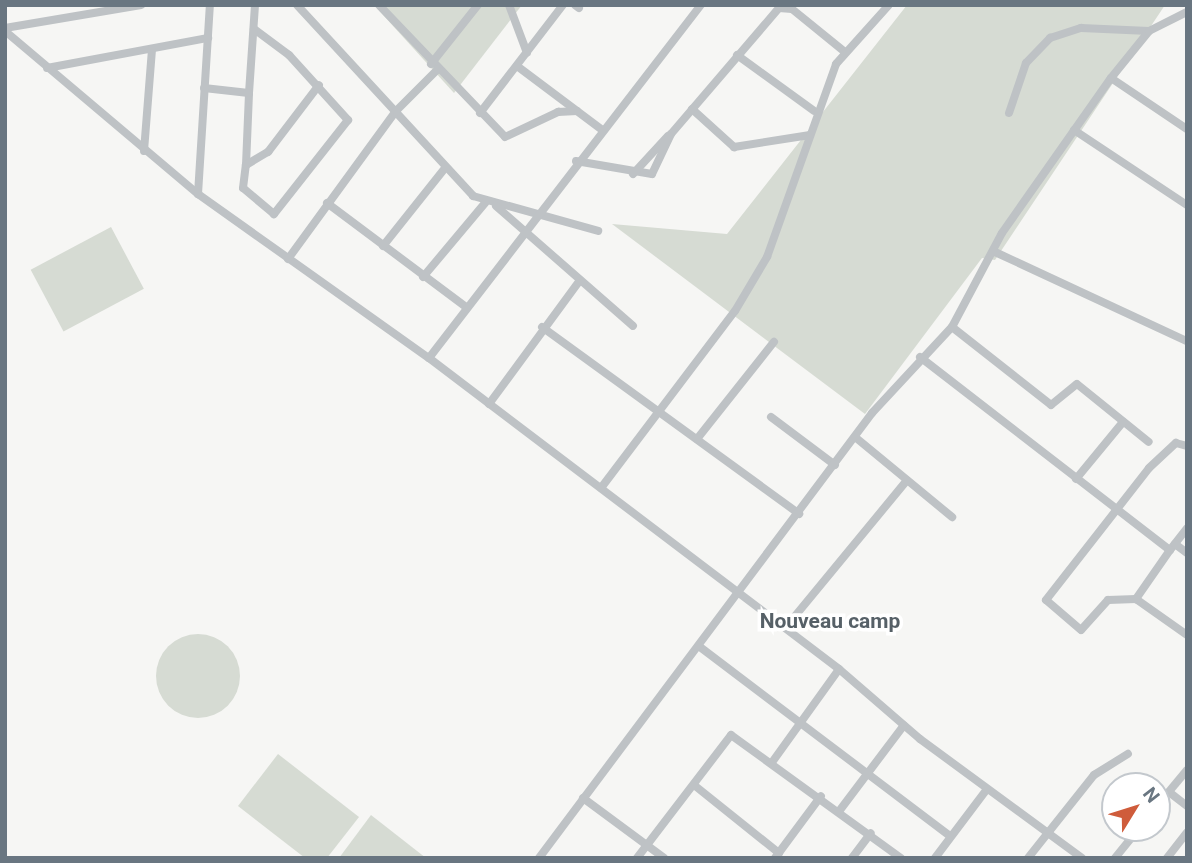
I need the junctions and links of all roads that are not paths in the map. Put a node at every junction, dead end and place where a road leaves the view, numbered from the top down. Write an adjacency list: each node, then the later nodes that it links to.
1 (141, 5): 13 (street)
2 (210, 5): 15 (street)
3 (255, 5): 12 (street)
4 (297, 5): 28 (street)
5 (379, 5): 21 (street)
6 (478, 5): 21 (street)
7 (509, 5): 18 (street)
8 (563, 5): 18 (street)
9 (889, 5): 17 (street)
10 (700, 6): 34 (street)
11 (1187, 12): 14 (street)
12 (254, 29): 24 (street); 26 (street)
13 (5, 30): 22 (street)
14 (1149, 31): 23 (street); 32 (street)
15 (208, 38): 16 (street); 25 (street)
16 (152, 48): 22 (street); 38 (street)
17 (845, 52): 19 (street); 30 (street)
18 (527, 53): 20 (street)
19 (737, 55): 27 (street); 30 (street)
20 (517, 66): 29 (street); 31 (street)
21 (434, 67): 28 (street); 31 (street)
22 (47, 68): 38 (street)
23 (1111, 78): 33 (street); 35 (street)
24 (318, 85): 40 (street); 40 (street)
25 (205, 88): 26 (street); 43 (street)
26 (249, 93): 40 (street)
27 (692, 109): 36 (street); 37 (street)
28 (396, 111): 41 (street); 45 (street)
29 (577, 111): 31 (street); 34 (street)
30 (814, 111): 37 (street)
31 (480, 113)
32 (1009, 113)
33 (1187, 129)
34 (601, 130): 39 (street)
35 (1074, 131): 44 (street); 51 (street)
36 (671, 134): 42 (street); 42 (street)
37 (810, 135): 64 (street)
38 (144, 151): 43 (street)
39 (576, 161): 42 (street); 47 (street)
40 (246, 165)
41 (445, 167): 46 (street); 50 (street)
42 (633, 174)
43 (198, 194): 52 (street)
44 (1185, 202)
45 (327, 203): 50 (street); 52 (street)
46 (490, 204): 47 (street); 49 (street); 53 (street)
47 (541, 213): 48 (street); 49 (street)
48 (598, 231)
49 (526, 233): 54 (street); 55 (street)
50 (383, 246): 53 (street)
51 (995, 252): 58 (street); 59 (street)
52 (288, 259): 62 (street)
53 (423, 277): 55 (street)
54 (578, 283): 56 (street); 57 (street)
55 (466, 307): 62 (street)
56 (633, 326)
57 (542, 327): 63 (street); 64 (street)
58 (952, 327): 61 (street); 66 (street)
59 (1187, 341)
60 (774, 342): 68 (street)
61 (920, 357): 67 (street); 72 (street)
62 (429, 358): 63 (street)
63 (489, 404): 74 (street)
64 (657, 410): 68 (street); 74 (street)
65 (771, 417): 71 (street)
66 (1123, 422): 69 (street); 72 (street)
67 (855, 437): 71 (street); 73 (street)
68 (697, 439): 76 (street)
69 (1149, 442)
70 (1187, 446): 75 (street)
71 (835, 465): 76 (street)
72 (1076, 479): 75 (street)
73 (907, 480): 77 (street); 83 (street)
74 (601, 488): 81 (street)
75 (1114, 508): 79 (street); 82 (street)
76 (799, 514): 81 (street)
77 (952, 517)
78 (1187, 528): 79 (street)
79 (1173, 547): 80 (street); 82 (street)
80 (1187, 553)
81 (741, 594): 83 (street); 85 (street)
82 (1136, 599): 84 (street)
83 (786, 627): 86 (street)
84 (1187, 635)
85 (700, 647): 87 (street); 98 (street)
86 (839, 669): 87 (street); 88 (street)
87 (802, 722): 90 (street); 92 (street)
88 (904, 725): 92 (street); 94 (street)
89 (1128, 754): 101 (street)
90 (773, 761): 93 (street); 97 (street)
91 (1187, 770): 95 (street)
92 (868, 771): 100 (street); 104 (street)
93 (694, 785): 106 (street); 107 (street)
94 (987, 789): 101 (street); 104 (street)
95 (1171, 790)
96 (1171, 794): 99 (street)
97 (821, 796): 100 (street); 107 (street)
98 (583, 797): 106 (street); 108 (street)
99 (1187, 806)
100 (840, 810): 103 (street)
101 (1048, 832): 114 (street); 115 (street)
102 (1187, 832): 117 (street)
103 (871, 833): 111 (street); 112 (street)
104 (950, 836): 113 (street)
105 (1128, 842): 116 (street)
106 (647, 845): 109 (street); 110 (street)
107 (777, 855)
108 (539, 858)
109 (637, 858)
110 (664, 858)
111 (852, 858)
112 (901, 858)
113 (935, 858)
114 (1028, 858)
115 (1082, 858)
116 (1115, 858)
117 (1167, 858)

